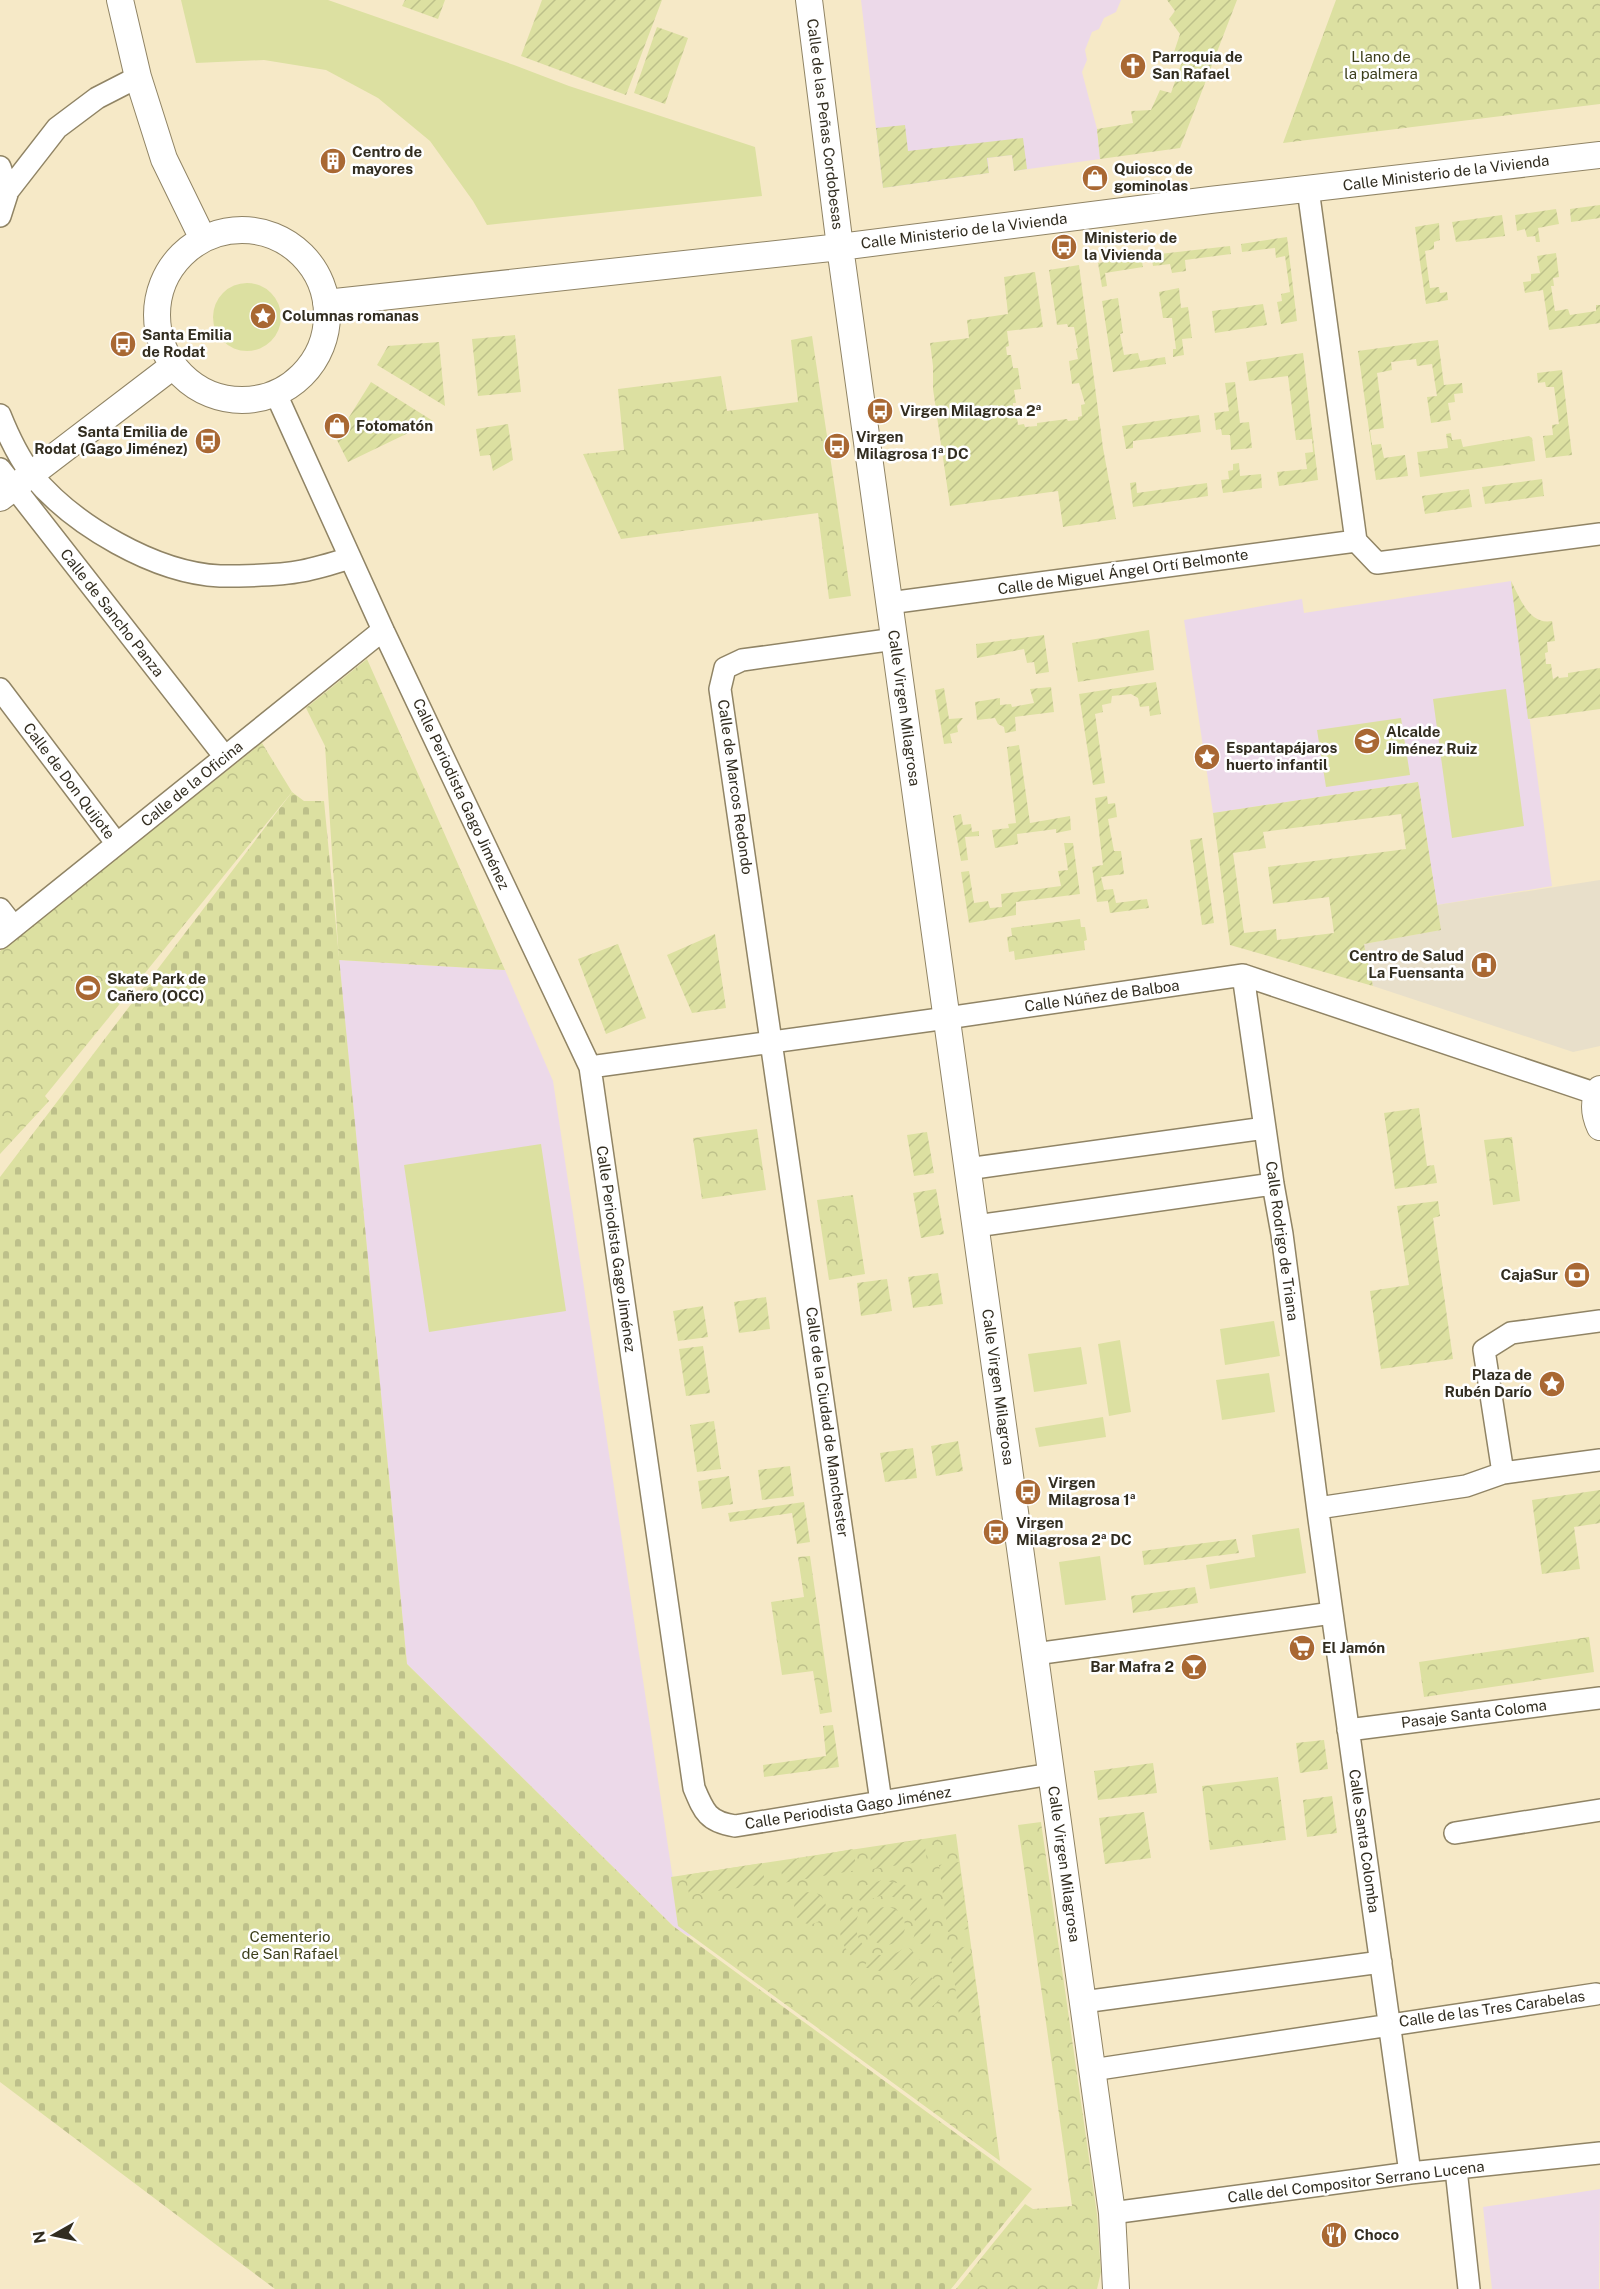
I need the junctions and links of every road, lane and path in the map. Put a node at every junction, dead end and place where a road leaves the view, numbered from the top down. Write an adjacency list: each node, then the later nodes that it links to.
1 (120, 0): 3 (street)
2 (809, 0): 10 (street, Calle de las Peñas Cordobesas)
3 (138, 77): 7 (street); 9 (street)
4 (1600, 155): 6 (street, Calle Ministerio de la Vivienda)
5 (0, 167): 7 (street)
6 (1308, 189): 10 (street, Calle Ministerio de la Vivienda); 17 (street)
7 (8, 191): 8 (street)
8 (0, 216)
9 (203, 239): 11 (street); 12 (street)
10 (840, 247): 11 (street, Calle Ministerio de la Vivienda); 19 (street, Calle Virgen Milagrosa)
11 (327, 303): 13 (street)
12 (173, 366): 13 (street); 15 (street)
13 (276, 394): 18 (street, Calle Periodista Gago Jiménez)
14 (0, 415): 15 (street)
15 (11, 482): 18 (street); 23 (street, Calle de Sancho Panza)
16 (1600, 534): 17 (street)
17 (1356, 541): 19 (street, Calle de Miguel Ángel Ortí Belmonte)
18 (350, 558): 20 (street, Calle Periodista Gago Jiménez)
19 (889, 603): 21 (street, Calle Virgen Milagrosa)
20 (383, 630): 23 (street, Calle de la Oficina); 30 (street, Calle Periodista Gago Jiménez)
21 (895, 639): 28 (street, Calle Virgen Milagrosa); 29 (street, Calle de Marcos Redondo)
22 (0, 689): 24 (street, Calle de Don Quijote)
23 (225, 757): 24 (street, Calle de la Oficina)
24 (117, 844): 26 (street, Calle de la Oficina)
25 (0, 909): 26 (street)
26 (7, 932)
27 (1244, 975): 28 (street, Calle Núñez de Balboa); 31 (street, Calle Núñez de Balboa); 33 (street, Calle Rodrigo de Triana)
28 (947, 1018): 29 (street, Calle Núñez de Balboa); 34 (street, Calle Virgen Milagrosa)
29 (772, 1042): 30 (street, Calle Núñez de Balboa); 46 (street, Calle de la Ciudad de Manchester)
30 (590, 1067): 46 (street, Calle Periodista Gago Jiménez)
31 (1599, 1092): 32 (street)
32 (1600, 1127)
33 (1265, 1128): 34 (street); 35 (street, Calle Rodrigo de Triana)
34 (968, 1169): 36 (street, Calle Virgen Milagrosa)
35 (1273, 1184): 36 (street); 40 (street, Calle Rodrigo de Triana)
36 (976, 1226): 42 (street, Calle Virgen Milagrosa)
37 (1600, 1321): 39 (street)
38 (1600, 1460): 39 (street)
39 (1503, 1473): 40 (street)
40 (1318, 1508): 41 (street, Calle Santa Colomba)
41 (1332, 1613): 42 (street); 44 (street, Calle Santa Colomba)
42 (1035, 1654): 45 (street, Calle Virgen Milagrosa)
43 (1600, 1698): 44 (street, Pasaje Santa Coloma)
44 (1348, 1730): 49 (street, Calle Santa Colomba)
45 (1051, 1774): 46 (street, Calle Periodista Gago Jiménez); 51 (street, Calle Virgen Milagrosa)
46 (881, 1802)
47 (1600, 1810): 48 (street)
48 (1455, 1833)
49 (1381, 1962): 51 (street); 52 (street, Calle Santa Colomba)
50 (1596, 1994): 52 (street, Calle de las Tres Carabelas)
51 (1083, 2002): 53 (street, Calle Virgen Milagrosa)
52 (1389, 2024): 53 (street); 56 (street, Calle Santa Colomba)
53 (1092, 2070): 57 (street, Calle Virgen Milagrosa)
54 (1600, 2153): 55 (street, Calle del Compositor Serrano Lucena)
55 (1456, 2169): 56 (street, Calle del Compositor Serrano Lucena); 59 (street)
56 (1410, 2173): 57 (street, Calle del Compositor Serrano Lucena)
57 (1112, 2213): 58 (street, Calle Virgen Milagrosa)
58 (1116, 2289)
59 (1469, 2289)

